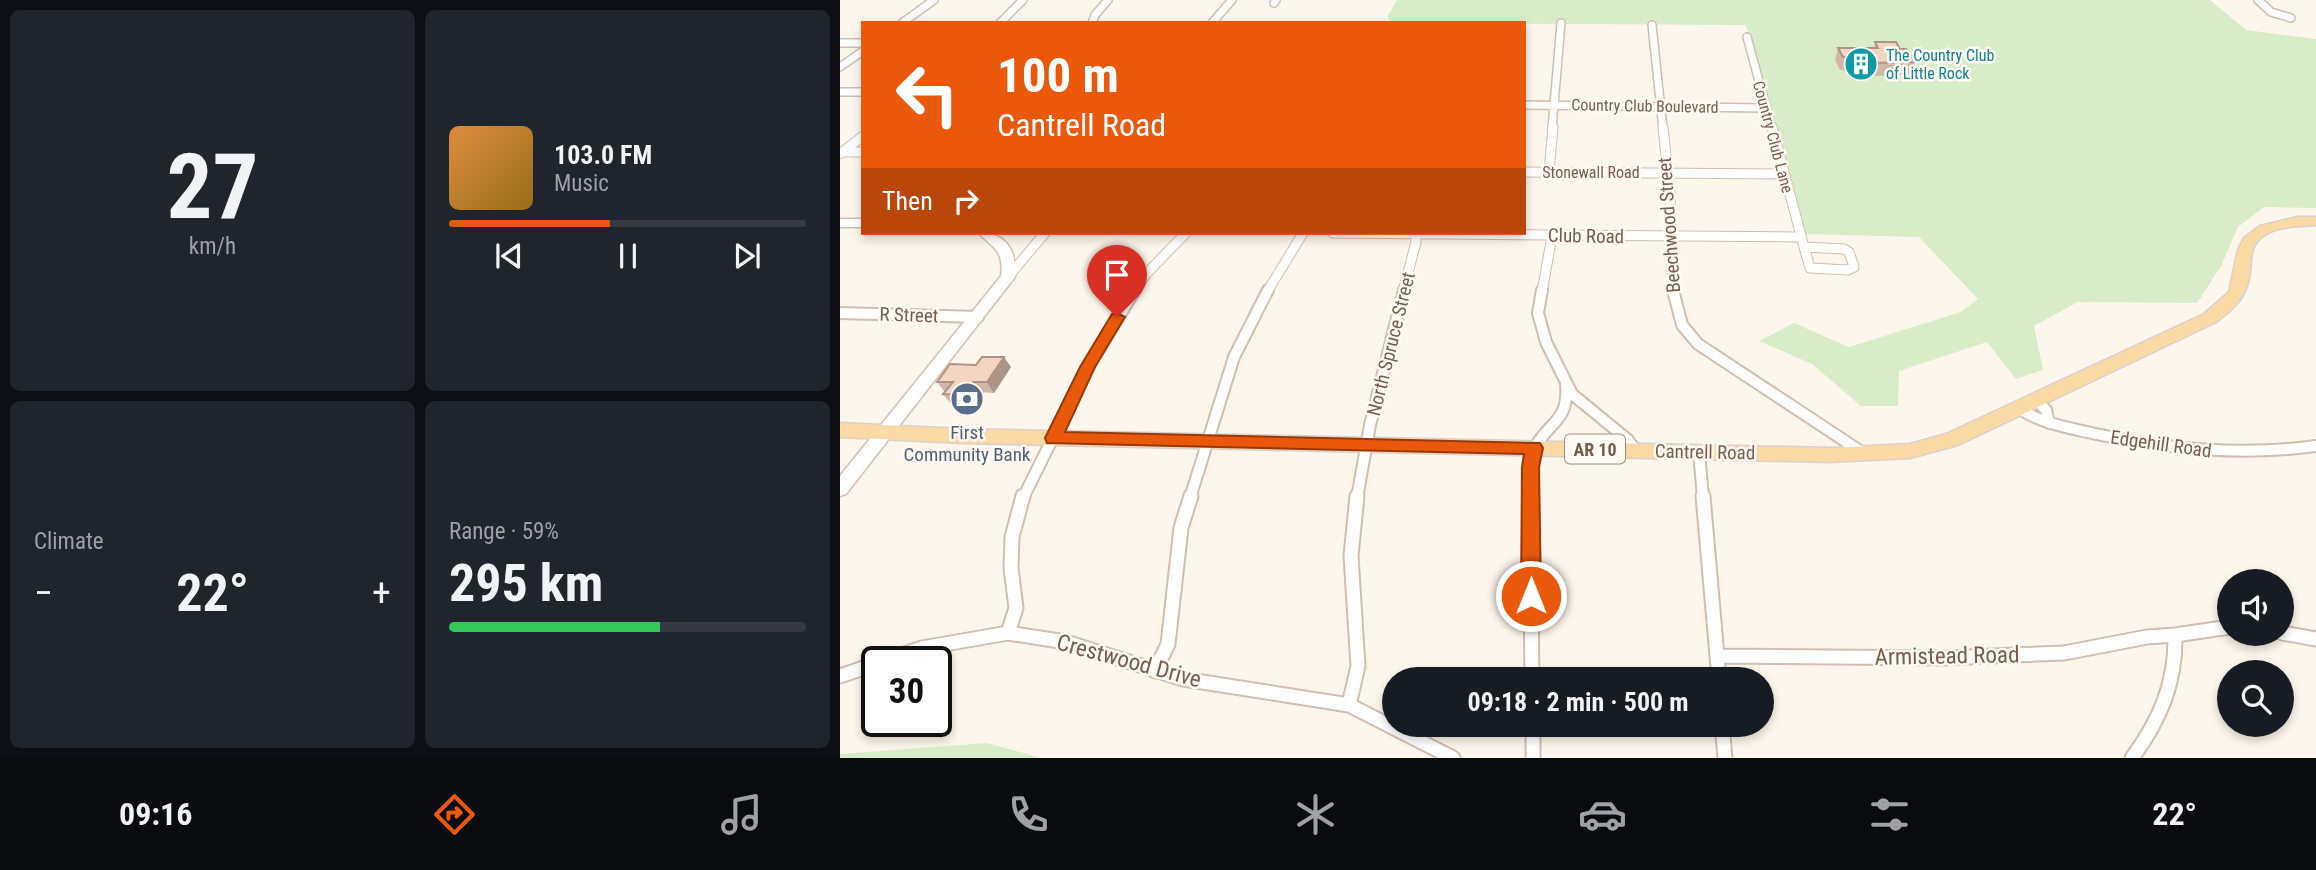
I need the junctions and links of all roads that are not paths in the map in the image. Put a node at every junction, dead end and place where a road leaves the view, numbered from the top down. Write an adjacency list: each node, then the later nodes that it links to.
1 (933, 0): 7 (street)
2 (1023, 0): 8 (street)
3 (1108, 0): 9 (street)
4 (1232, 0): 10 (street)
5 (2258, 0): 6 (street)
6 (2291, 18)
7 (905, 21)
8 (1002, 21)
9 (1093, 21)
10 (1214, 21)
11 (1561, 23): 21 (street)
12 (1652, 25): 22 (street, Beechwood Street)
13 (1747, 37): 23 (street, Country Club Lane)
14 (840, 43): 15 (street)
15 (861, 43)
16 (861, 52): 17 (street)
17 (840, 67)
18 (840, 92): 19 (street)
19 (861, 92)
20 (1526, 105): 21 (street, Country Club Boulevard)
21 (1555, 105): 22 (street, Country Club Boulevard); 28 (street)
22 (1660, 107): 23 (street, Country Club Boulevard); 29 (street, Beechwood Street)
23 (1766, 108): 30 (street, Country Club Lane)
24 (861, 137): 25 (street)
25 (841, 152): 26 (street)
26 (861, 152)
27 (1526, 172): 28 (street, Stonewall Road)
28 (1549, 172): 29 (street, Stonewall Road)
29 (1667, 172): 30 (street, Stonewall Road); 40 (street, Beechwood Street)
30 (1784, 174): 42 (street, Country Club Lane)
31 (2316, 221): 47 (main road, Cantrell Road / AR 10)
32 (840, 223): 33 (street)
33 (861, 223)
34 (988, 235): 43 (street)
35 (1043, 235): 43 (street)
36 (1184, 235): 51 (street)
37 (1302, 235): 52 (street)
38 (1414, 235): 53 (street, North Spruce Street)
39 (1506, 235): 41 (street, Club Road)
40 (1671, 235): 41 (street, Club Road); 42 (street, Country Club Lane); 58 (street, Beechwood Street)
41 (1552, 236): 46 (street)
42 (1803, 242): 42 (street, Country Club Lane)
43 (1008, 277): 45 (street)
44 (840, 313): 45 (street, R Street)
45 (978, 317): 50 (street)
46 (1566, 384): 55 (street); 56 (street)
47 (2028, 404): 48 (street, Edgehill Road); 48 (street); 58 (main road, Cantrell Road / AR 10)
48 (2049, 423): 54 (street, Edgehill Road)
49 (840, 430): 50 (main road, Cantrell Road / AR 10)
50 (884, 433): 51 (main road, Cantrell Road / AR 10); 59 (street)
51 (1053, 438): 52 (main road, Cantrell Road / AR 10); 61 (street)
52 (1207, 441): 53 (main road, Cantrell Road / AR 10); 68 (street)
53 (1366, 445): 55 (main road, Cantrell Road / AR 10); 70 (street, North Spruce Street)
54 (2316, 446)
55 (1534, 448): 56 (main road, Cantrell Road / AR 10); 66 (street)
56 (1636, 451): 57 (main road, Cantrell Road / AR 10)
57 (1699, 452): 58 (main road, Cantrell Road / AR 10); 65 (street)
58 (1865, 455)
59 (840, 489)
60 (2217, 629): 62 (street)
61 (1008, 633): 68 (street, Crestwood Drive); 69 (street, Crestwood Drive)
62 (2175, 635): 65 (street, Armistead Road); 76 (street)
63 (2294, 635): 64 (street)
64 (2316, 639)
65 (1718, 656): 67 (street)
66 (1532, 667)
67 (1718, 667)
68 (1155, 671): 70 (street, Crestwood Drive)
69 (840, 676)
70 (1349, 705): 73 (street, Crestwood Drive)
71 (1533, 737): 74 (street)
72 (1724, 737): 75 (street)
73 (1452, 758)
74 (1533, 758)
75 (1725, 758)
76 (2132, 758)

